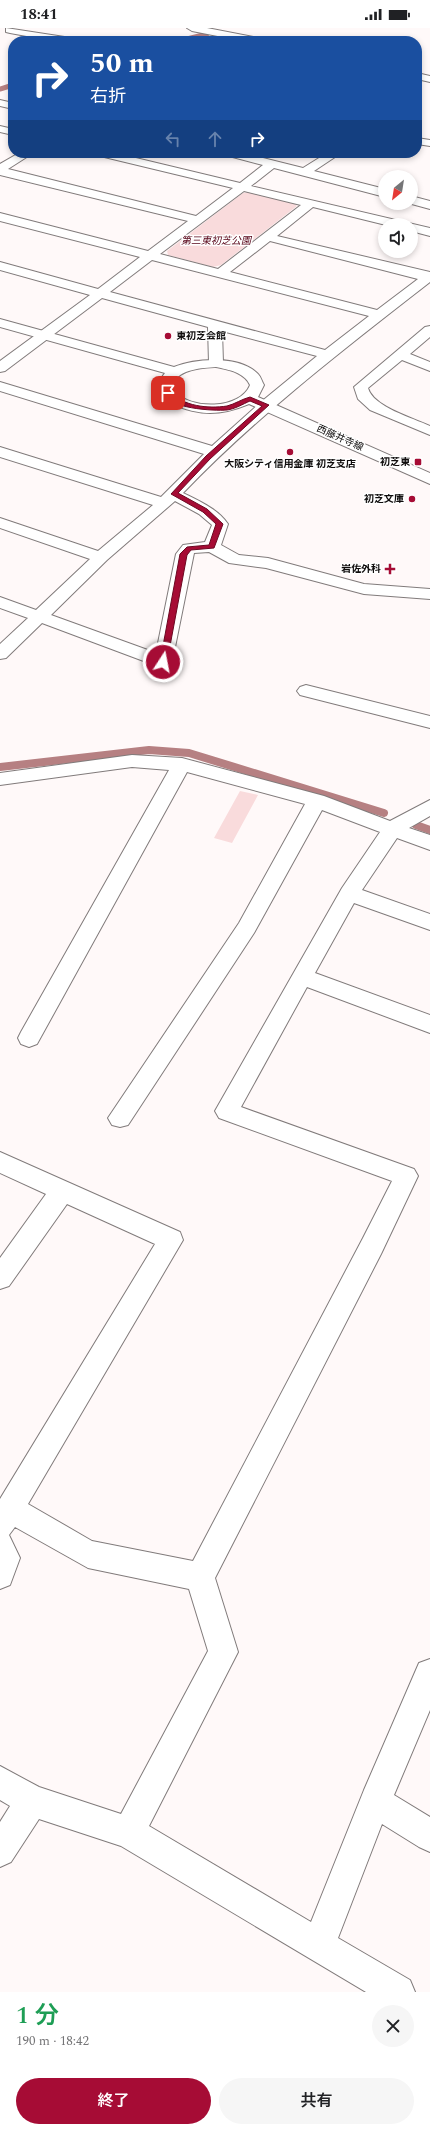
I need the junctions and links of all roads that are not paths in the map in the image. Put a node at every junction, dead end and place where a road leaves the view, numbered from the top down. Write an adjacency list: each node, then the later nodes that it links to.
1 (192, 28): 5 (street)
2 (12, 29): 3 (street); 4 (street)
3 (0, 36)
4 (46, 36)
5 (233, 36)
6 (19, 158): 11 (street)
7 (122, 158): 13 (street)
8 (253, 158): 10 (street)
9 (327, 158): 12 (street)
10 (274, 163): 12 (street); 13 (street)
11 (0, 170): 20 (street)
12 (307, 171): 14 (street)
13 (243, 186): 16 (street); 20 (street)
14 (378, 191)
15 (418, 202): 17 (street)
16 (311, 203): 19 (street); 23 (street)
17 (430, 205)
18 (0, 217): 24 (street)
19 (378, 219)
20 (199, 220): 24 (street)
21 (418, 229): 22 (street)
22 (430, 232)
23 (268, 237): 26 (street); 27 (street)
24 (151, 256): 26 (street); 28 (street)
25 (0, 266): 28 (street)
26 (220, 274): 29 (street)
27 (429, 276): 29 (street)
28 (101, 294): 31 (street); 33 (street)
29 (380, 315): 34 (street)
30 (0, 323): 33 (street)
31 (215, 325): 34 (street); 36 (street)
32 (429, 332): 35 (street)
33 (44, 336): 38 (street); 39 (street)
34 (327, 355): 42 (street)
35 (401, 355): 37 (street); 43 (street)
36 (216, 363): 39 (street); 41 (street)
37 (430, 367)
38 (0, 368)
39 (175, 372): 41 (street)
40 (0, 386): 45 (street)
41 (250, 398): 42 (street, 西藤井寺線)
42 (266, 405): 45 (street); 46 (street, 西藤井寺線)
43 (430, 431)
44 (0, 452): 47 (street)
45 (214, 452): 47 (street)
46 (430, 479)
47 (169, 498): 51 (street); 52 (street)
48 (0, 523): 49 (street)
49 (16, 528): 50 (street); 52 (street)
50 (0, 542)
51 (212, 547): 53 (street); 55 (street)
52 (101, 557): 55 (street)
53 (430, 594)
54 (0, 602): 55 (street)
55 (39, 616): 56 (street)
56 (0, 654)
57 (306, 691): 58 (street)
58 (430, 722)
59 (182, 764): 60 (street); 61 (street); 69 (street)
60 (0, 779)
61 (317, 801): 63 (street); 70 (street)
62 (430, 807): 63 (street)
63 (393, 828): 64 (street); 65 (street)
64 (430, 843)
65 (349, 894): 66 (street); 67 (street)
66 (430, 922)
67 (304, 977): 68 (street); 77 (street)
68 (430, 1024)
69 (29, 1038)
70 (120, 1118)
71 (0, 1162): 72 (street)
72 (62, 1191): 73 (street); 74 (street)
73 (0, 1278)
74 (5, 1517): 77 (street)
75 (0, 1546): 76 (street)
76 (0, 1575)
77 (200, 1577): 82 (street)
78 (430, 1674): 81 (street)
79 (0, 1782): 80 (street)
80 (32, 1801): 82 (street); 84 (street)
81 (375, 1801): 83 (street); 85 (street)
82 (129, 1832): 85 (street)
83 (430, 1836)
84 (0, 1851)
85 (319, 1944): 86 (street)
86 (398, 1992)

